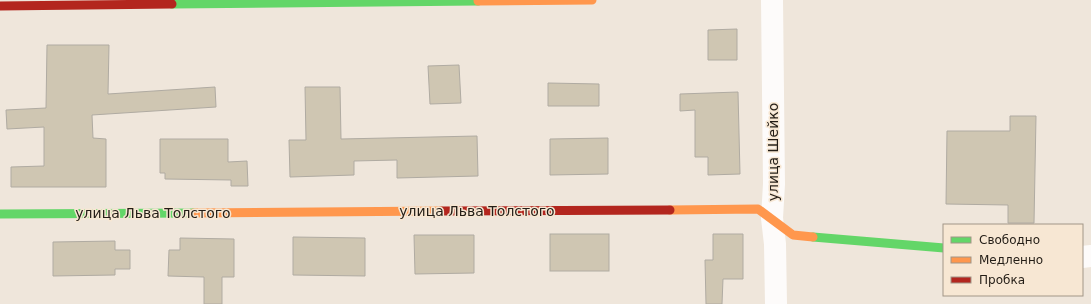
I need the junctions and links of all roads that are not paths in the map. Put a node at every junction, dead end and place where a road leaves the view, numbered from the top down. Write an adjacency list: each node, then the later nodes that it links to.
1 (592, 0): 3 (street)
2 (772, 0): 5 (street, улица Шейко)
3 (0, 6)
4 (0, 214): 5 (street, улица Льва Толстого)
5 (772, 218): 6 (street, улица Льва Толстого); 7 (street, улица Шейко)
6 (943, 248)
7 (776, 304)

